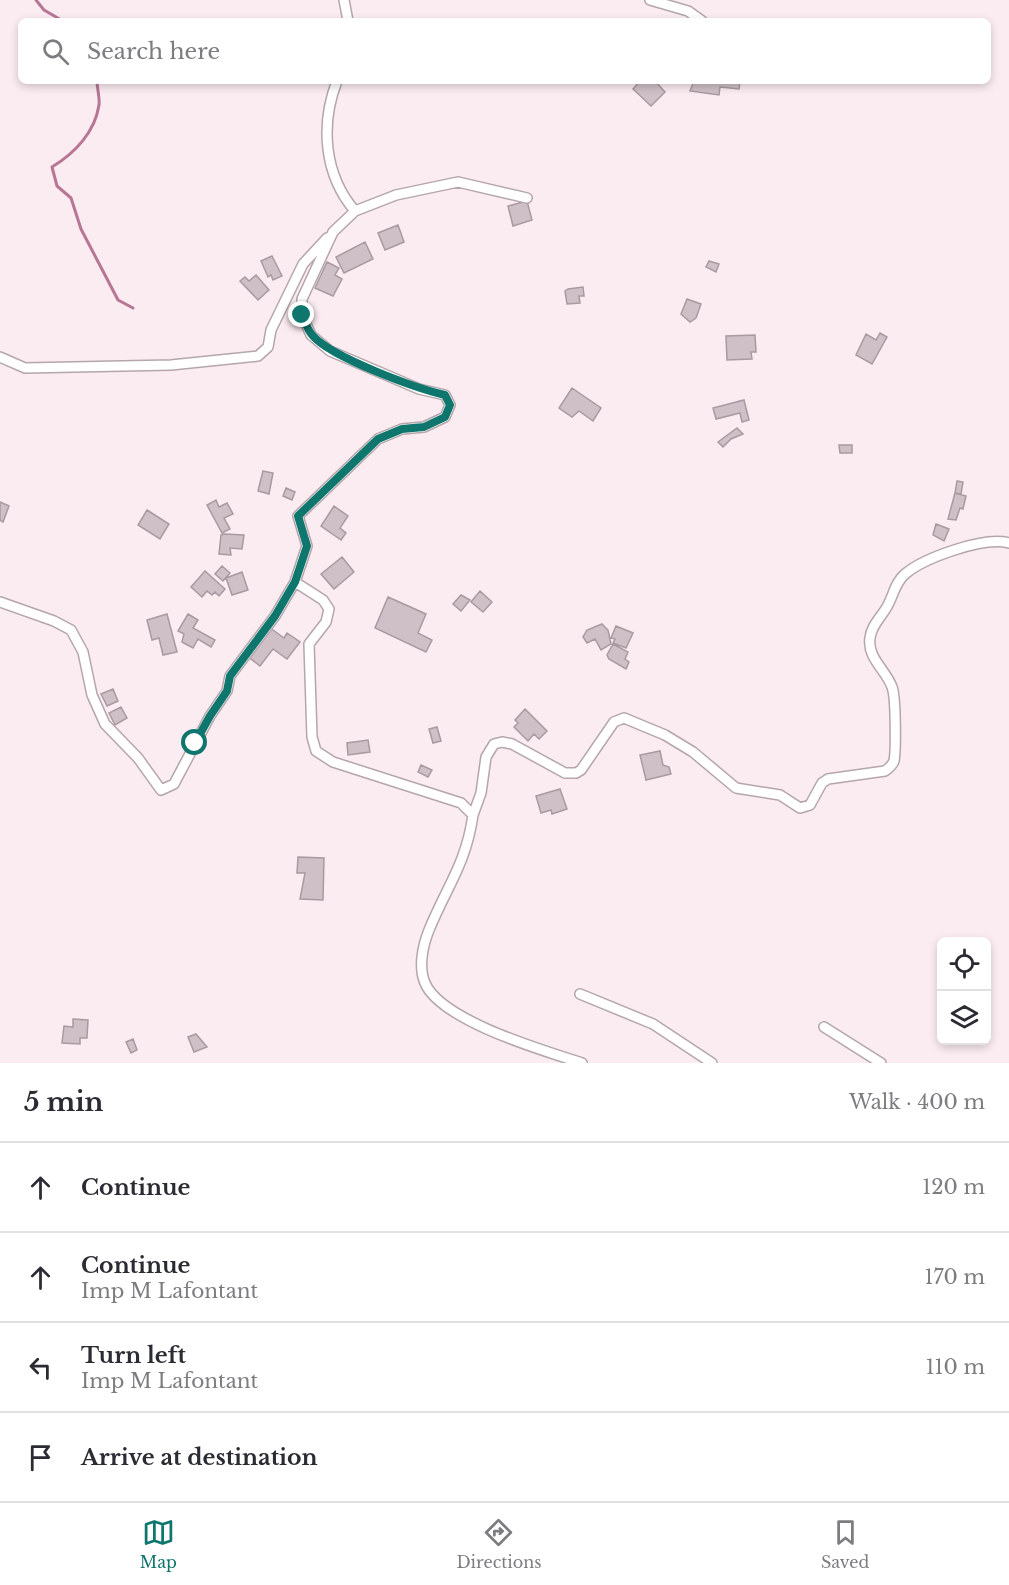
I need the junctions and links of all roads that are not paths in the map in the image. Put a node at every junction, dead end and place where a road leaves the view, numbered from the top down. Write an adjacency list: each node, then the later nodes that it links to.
1 (344, 0): 3 (street)
2 (650, 0): 4 (street)
3 (347, 18)
4 (698, 18)
5 (337, 84): 7 (street)
6 (527, 198): 7 (street)
7 (356, 211): 8 (street)
8 (333, 232): 9 (street); 11 (street)
9 (0, 357)
10 (1009, 543): 13 (street)
11 (295, 582): 12 (street); 13 (street)
12 (0, 602)
13 (473, 815): 16 (street)
14 (580, 994): 17 (street)
15 (824, 1027): 18 (street)
16 (582, 1063)
17 (712, 1063)
18 (880, 1063)

